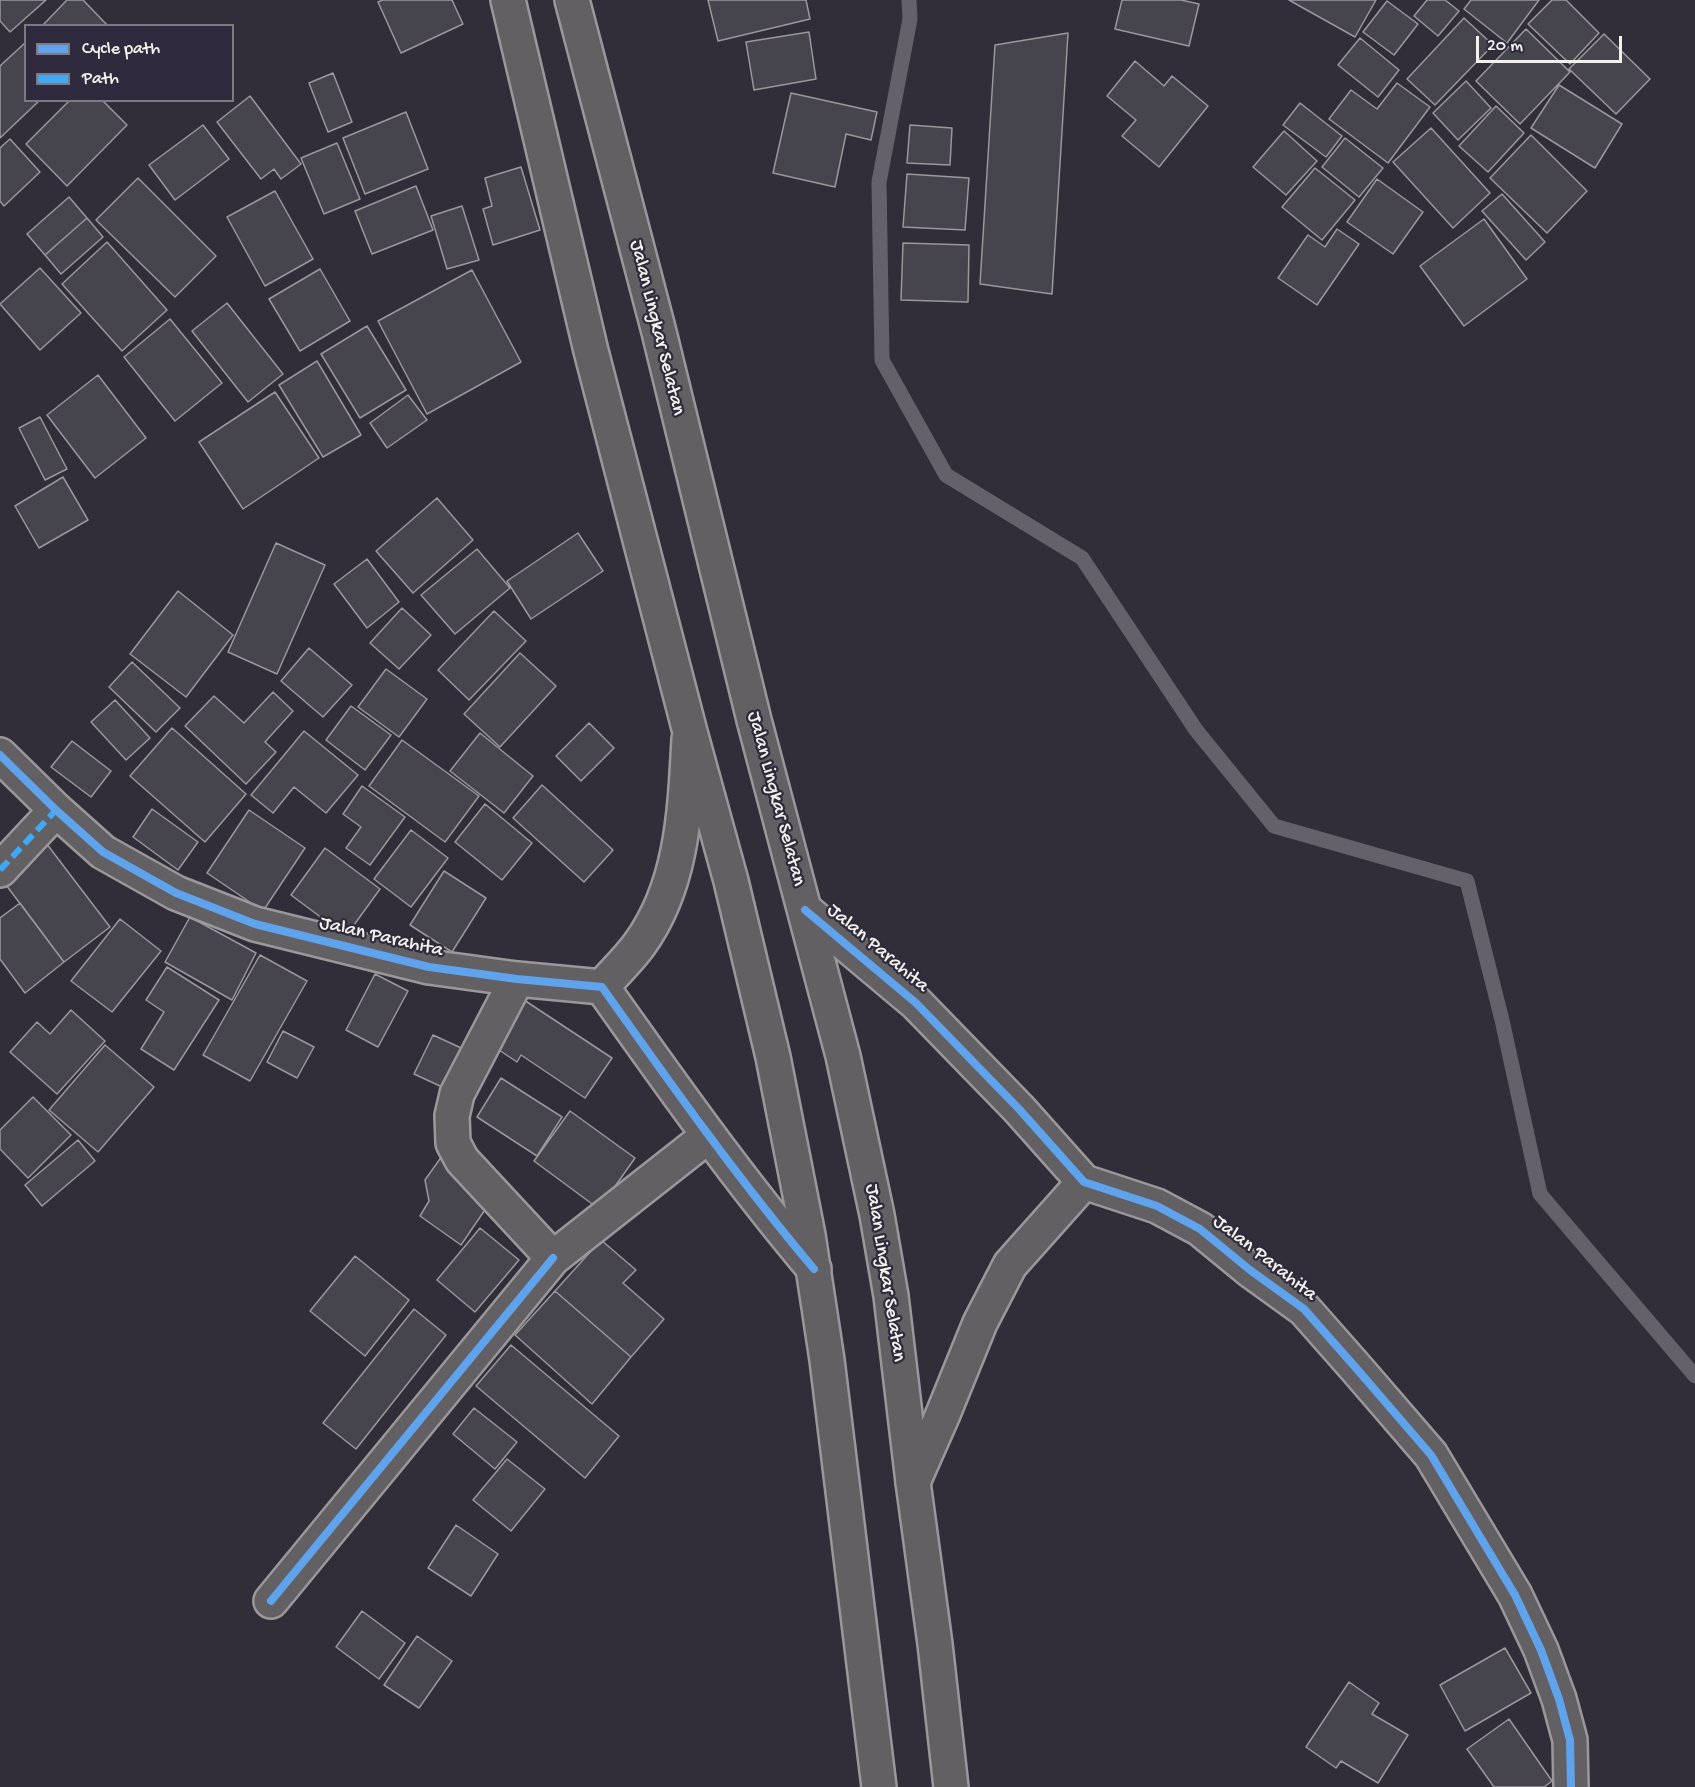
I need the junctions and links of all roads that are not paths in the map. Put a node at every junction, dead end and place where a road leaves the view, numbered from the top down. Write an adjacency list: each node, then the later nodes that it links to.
1 (508, 0): 3 (street)
2 (572, 0): 7 (street, Jalan Lingkar Selatan)
3 (690, 732): 9 (street); 13 (street)
4 (0, 754): 5 (street, Jalan Parahita)
5 (56, 810): 6 (street); 8 (street, Jalan Parahita)
6 (0, 870)
7 (805, 910): 11 (street, Jalan Parahita); 14 (street, Jalan Lingkar Selatan)
8 (518, 979): 9 (street, Jalan Parahita); 12 (street)
9 (602, 987): 10 (street)
10 (708, 1136): 12 (street); 13 (street)
11 (1084, 1182): 14 (street); 18 (street, Jalan Parahita)
12 (553, 1258): 15 (street)
13 (814, 1269): 16 (street)
14 (913, 1482): 17 (street, Jalan Lingkar Selatan)
15 (271, 1601)
16 (879, 1787)
17 (951, 1787)
18 (1571, 1787)

